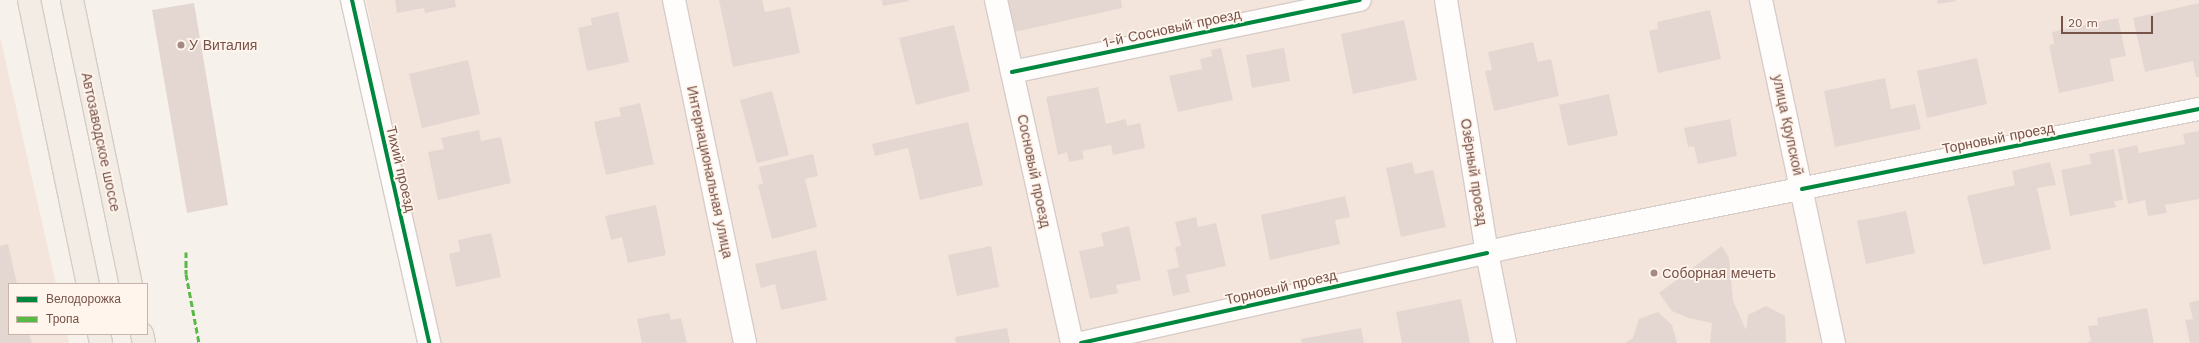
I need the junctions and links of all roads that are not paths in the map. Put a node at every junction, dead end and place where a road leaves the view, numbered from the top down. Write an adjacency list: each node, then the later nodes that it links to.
1 (28, 0): 13 (main road)
2 (72, 0): 14 (main road, Автозаводское шоссе)
3 (352, 0): 15 (street, Тихий проезд)
4 (674, 0): 16 (street, Интернациональная улица)
5 (996, 0): 9 (street, Сосновый проезд)
6 (1360, 0): 9 (street, 1-й Сосновый проезд)
7 (1446, 0): 12 (street, Озёрный проезд)
8 (1761, 0): 11 (street, улица Крупской)
9 (1012, 72): 17 (street, Сосновый проезд)
10 (2199, 109): 11 (street, Торновый проезд)
11 (1802, 189): 12 (street, Торновый проезд); 20 (street, улица Крупской)
12 (1487, 253): 18 (street, Торновый проезд); 19 (street, Озёрный проезд)
13 (88, 283)
14 (131, 283)
15 (429, 343)
16 (745, 343)
17 (1072, 343)
18 (1081, 343)
19 (1505, 343)
20 (1834, 343)

